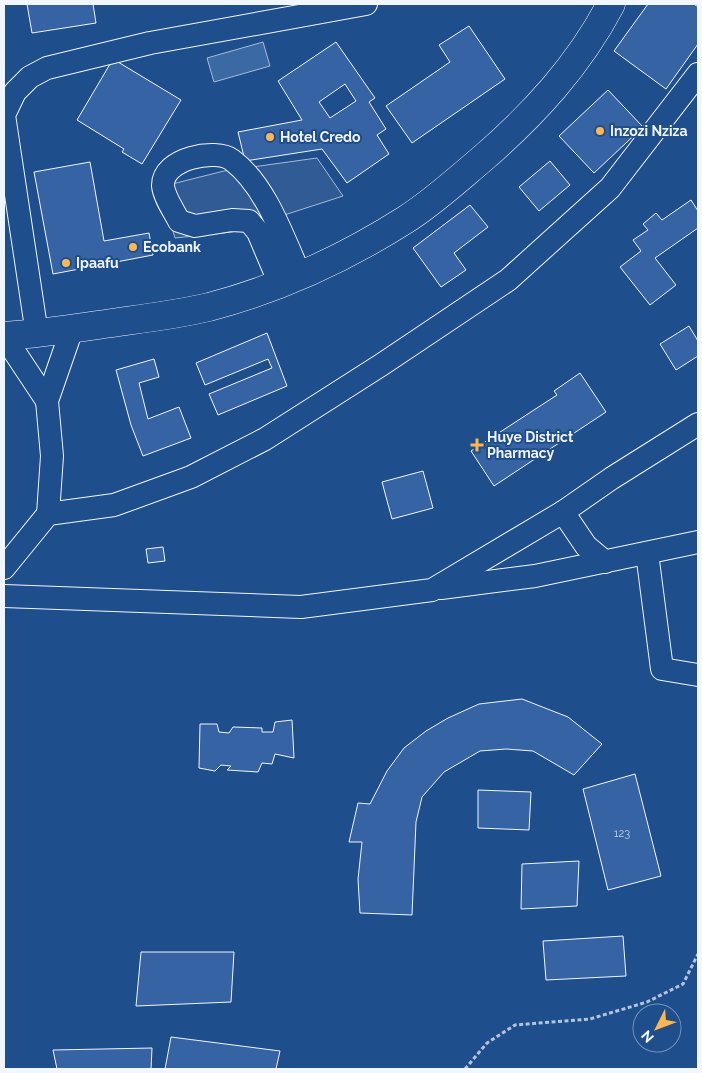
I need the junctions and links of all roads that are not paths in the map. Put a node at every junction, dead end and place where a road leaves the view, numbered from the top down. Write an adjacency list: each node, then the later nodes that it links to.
1 (366, 4): 6 (street)
2 (611, 4): 4 (highway)
3 (698, 74): 11 (street)
4 (290, 280): 4 (street); 5 (highway)
5 (72, 329): 6 (highway); 8 (street)
6 (37, 334): 7 (highway)
7 (4, 336): 8 (street)
8 (47, 401): 11 (street)
9 (698, 424): 10 (street)
10 (564, 512): 14 (street); 16 (street)
11 (48, 514): 15 (street)
12 (698, 542): 13 (street)
13 (647, 554): 14 (street); 18 (street)
14 (605, 562): 16 (street)
15 (4, 568)
16 (432, 590): 17 (street)
17 (4, 596)
18 (698, 675)

